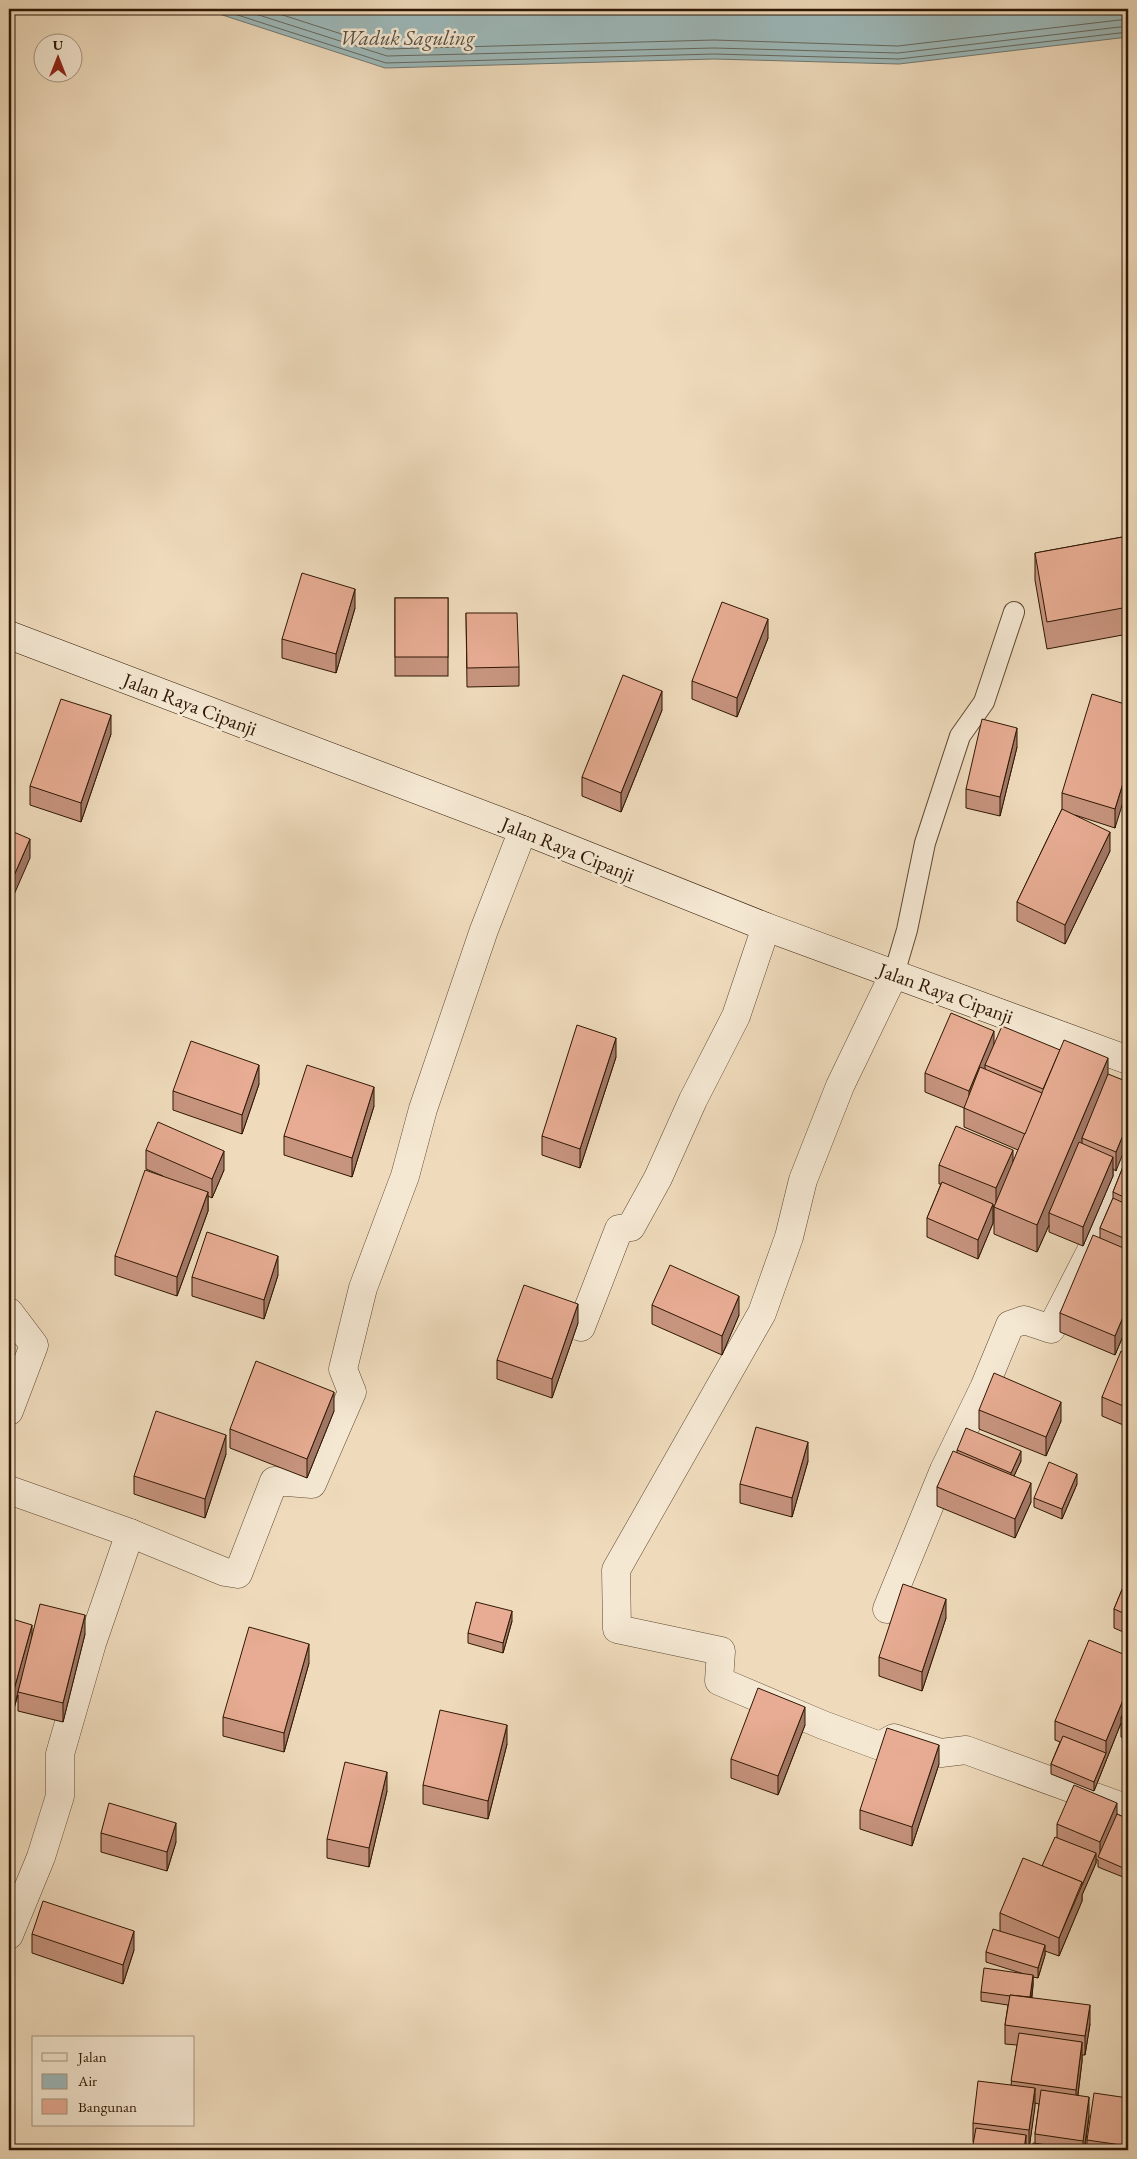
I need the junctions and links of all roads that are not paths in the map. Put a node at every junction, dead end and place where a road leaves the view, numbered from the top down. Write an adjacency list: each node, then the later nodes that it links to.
1 (1014, 612): 5 (lane)
2 (9, 635): 3 (street, Jalan Raya Cipanji)
3 (523, 830): 4 (street, Jalan Raya Cipanji); 12 (street)
4 (766, 927): 5 (street, Jalan Raya Cipanji); 9 (street)
5 (894, 974): 6 (street, Jalan Raya Cipanji); 14 (street)
6 (1128, 1060)
7 (1128, 1163): 13 (street)
8 (9, 1312): 10 (street)
9 (581, 1327)
10 (9, 1411)
11 (9, 1490): 12 (street)
12 (130, 1534): 15 (street)
13 (887, 1609)
14 (1128, 1809)
15 (9, 1935)

